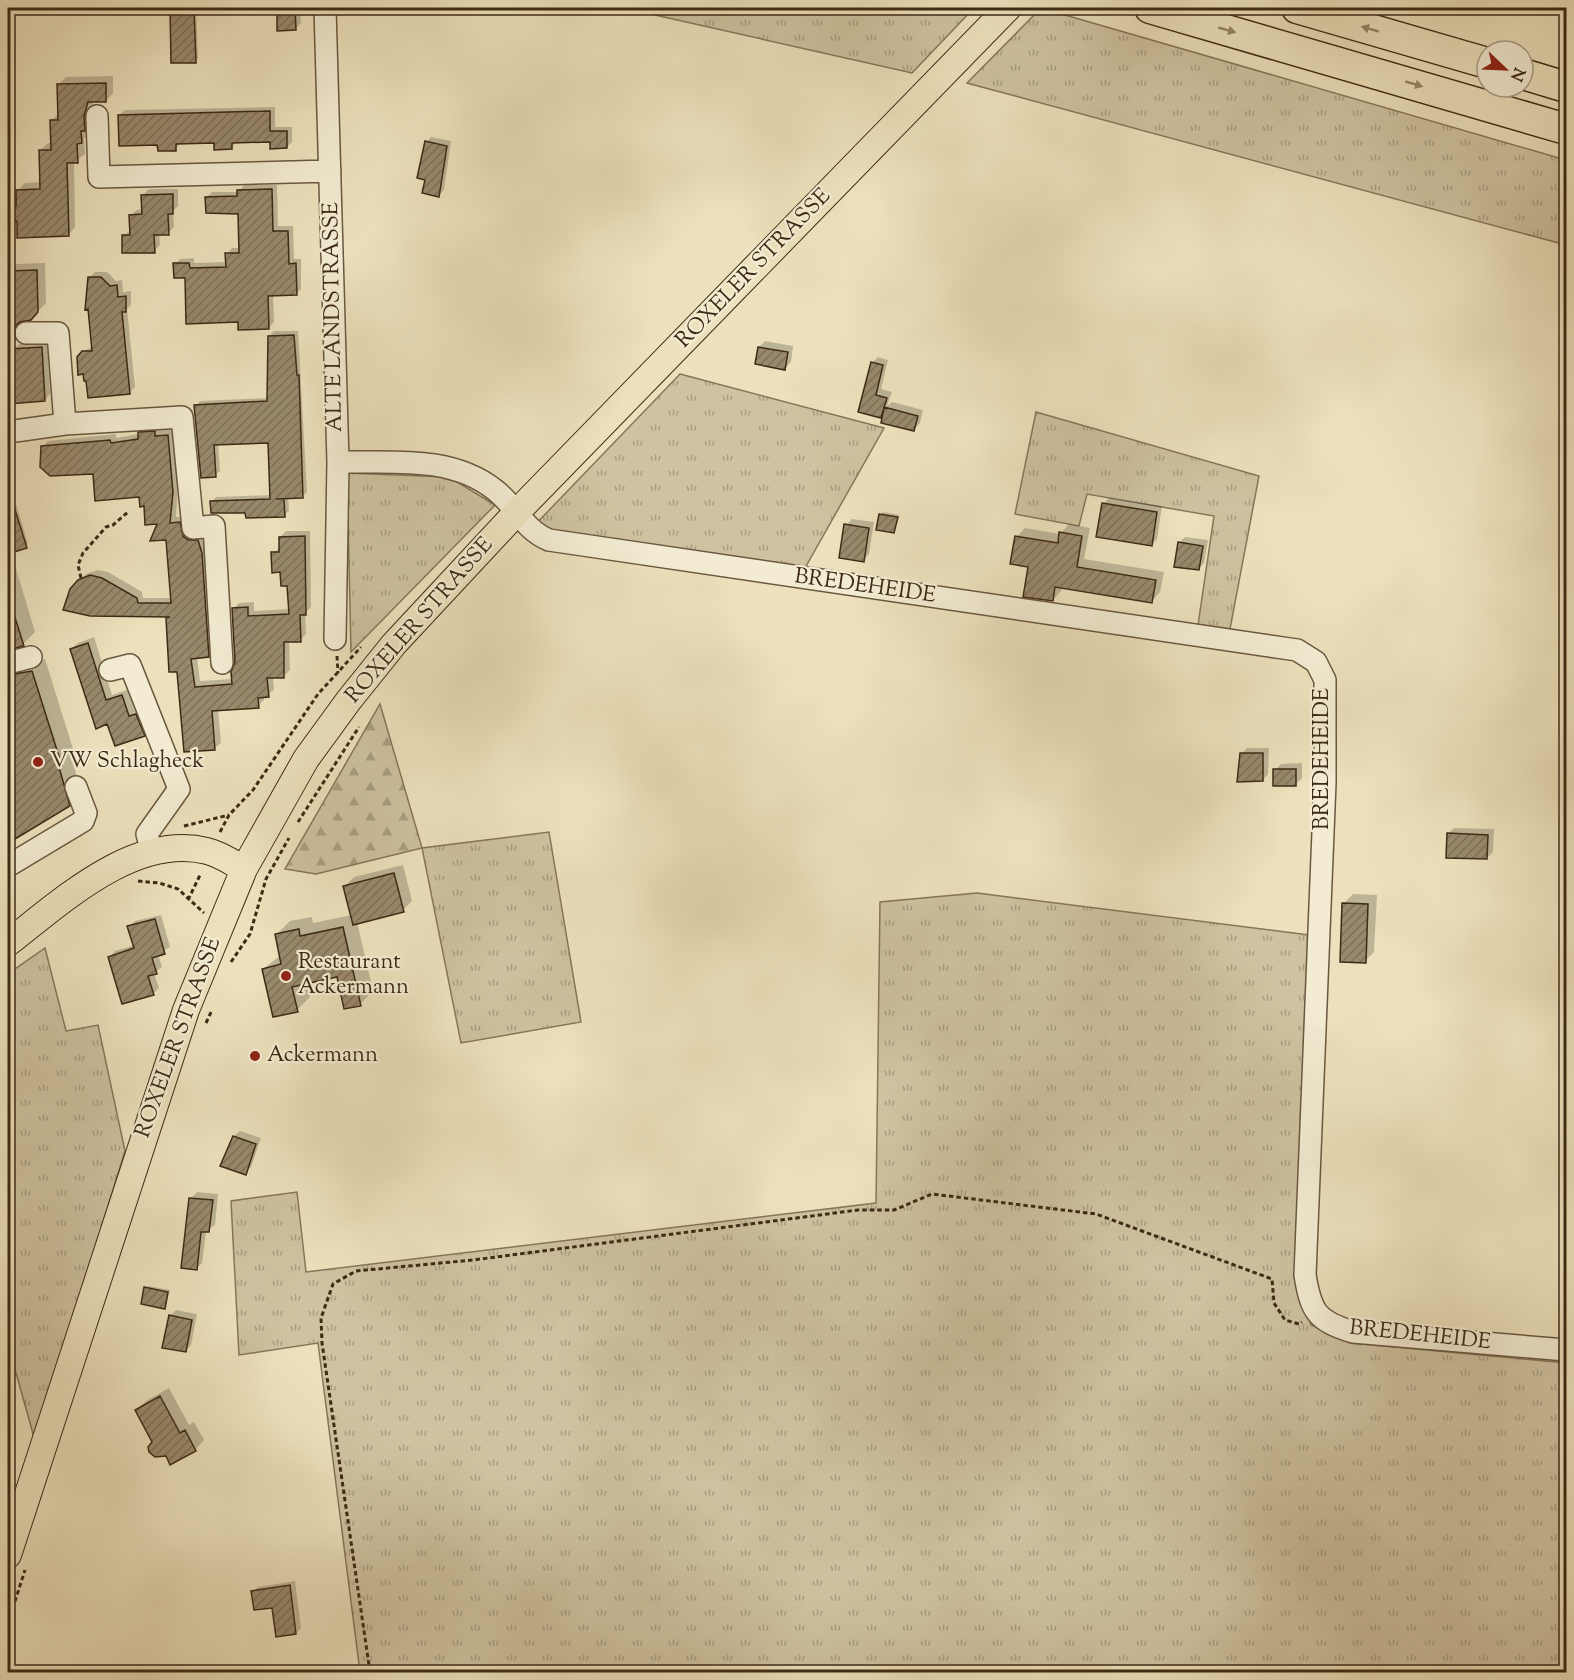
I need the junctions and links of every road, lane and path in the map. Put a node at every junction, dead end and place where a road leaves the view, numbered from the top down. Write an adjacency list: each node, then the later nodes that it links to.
1 (326, 8): 10 (street, ALTE LANDSTRASSE)
2 (1008, 8): 16 (main road, ROXELER STRASSE)
3 (1150, 8): 9 (highway, one-way to 9)
4 (1297, 8): 5 (highway, one-way to 4)
5 (1475, 60)
6 (1535, 78): 7 (highway)
7 (1566, 87)
8 (97, 116): 10 (street, ALTE LANDSTRASSE)
9 (1566, 129)
10 (330, 171): 14 (street, ALTE LANDSTRASSE)
11 (26, 333): 12 (street)
12 (65, 424): 13 (street); 21 (street)
13 (8, 432)
14 (338, 462): 16 (street, ALTE LANDSTRASSE); 18 (street, ALTE LANDSTRASSE)
15 (128, 512): 17 (path)
16 (516, 513): 29 (main road, ROXELER STRASSE); 34 (street, BREDEHEIDE)
17 (81, 578)
18 (335, 639)
19 (31, 657): 20 (street)
20 (8, 663)
21 (222, 663)
22 (110, 670): 27 (street)
23 (365, 717): 25 (path)
24 (76, 787): 28 (street)
25 (297, 824)
26 (291, 833): 32 (path)
27 (152, 853): 29 (main road); 33 (main road)
28 (8, 866)
29 (244, 869): 36 (main road, ROXELER STRASSE)
30 (132, 882): 31 (path)
31 (189, 900)
32 (249, 934)
33 (8, 943)
34 (1314, 1311): 35 (street, BREDEHEIDE); 37 (path)
35 (1566, 1350)
36 (8, 1555)
37 (370, 1672)

